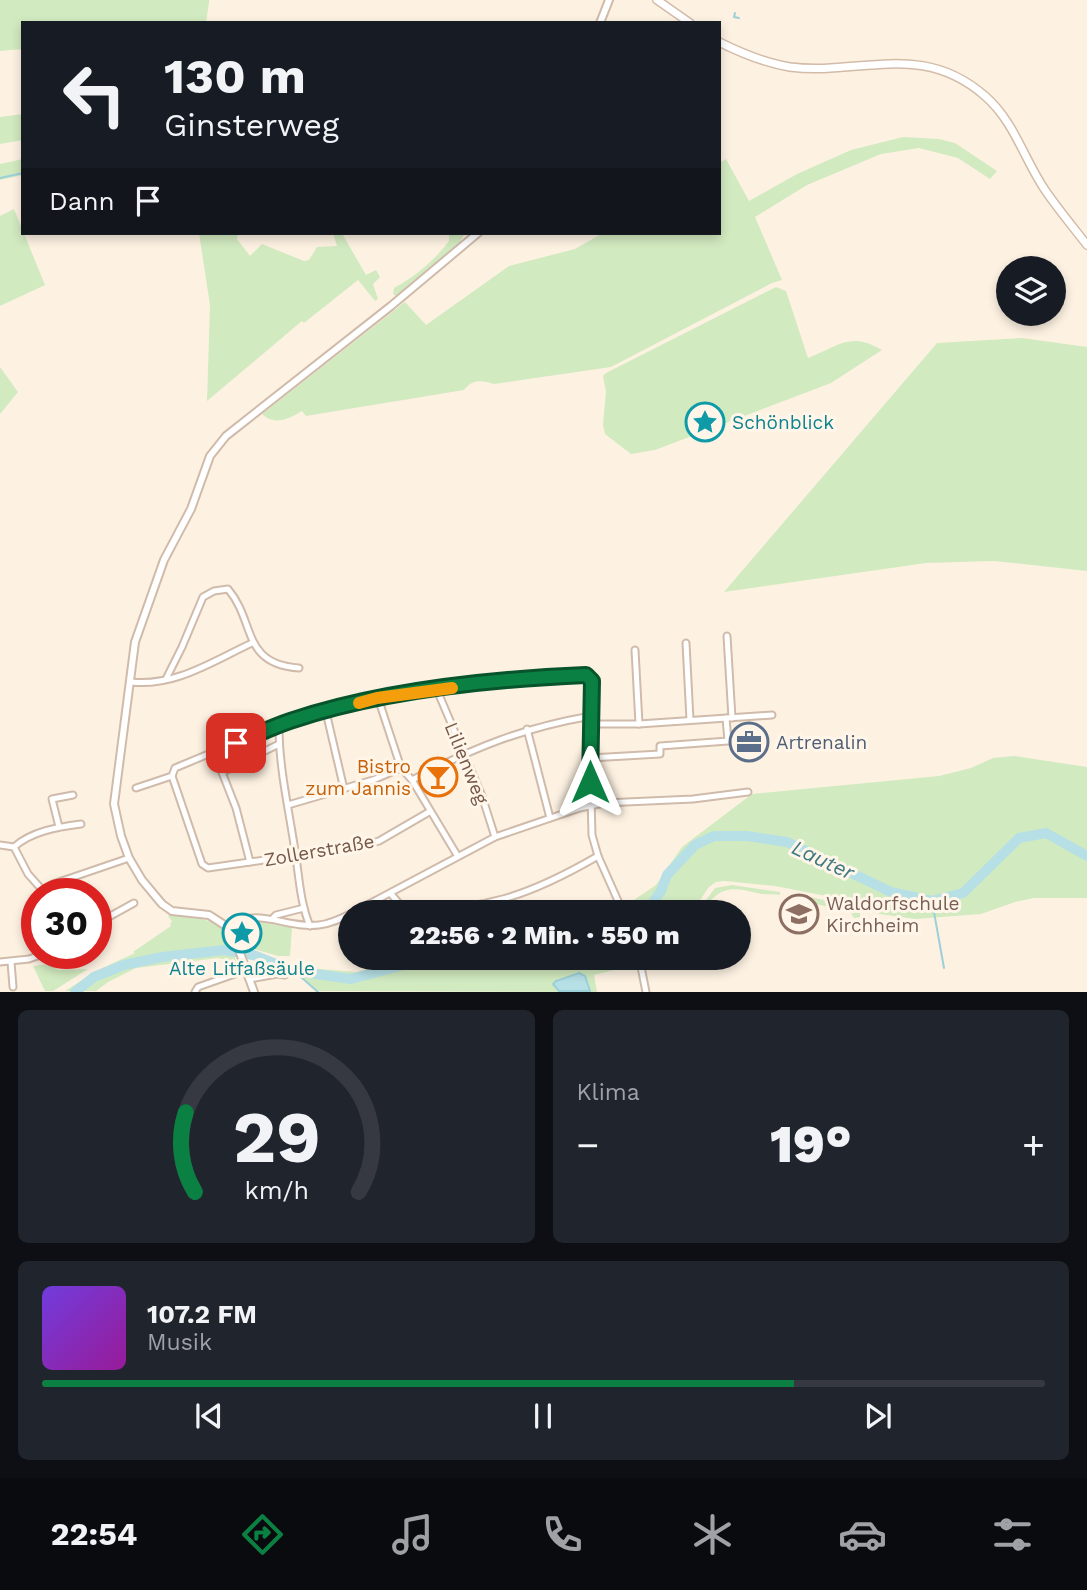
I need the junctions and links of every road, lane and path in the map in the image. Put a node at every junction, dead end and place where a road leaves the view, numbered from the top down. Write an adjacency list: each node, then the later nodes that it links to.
1 (609, 0): 3 (street)
2 (657, 0): 4 (main road)
3 (601, 21)
4 (687, 21)
5 (721, 43): 7 (main road)
6 (476, 235): 14 (street)
7 (1087, 245)
8 (727, 636): 20 (street)
9 (252, 643): 12 (street); 13 (street); 13 (street)
10 (686, 643): 21 (street)
11 (635, 650): 23 (street)
12 (299, 668)
13 (166, 679): 14 (street)
14 (131, 682): 50 (street)
15 (437, 690): 16 (street); 19 (street); 28 (street, Lilienweg)
16 (377, 698): 17 (street); 30 (street)
17 (326, 712): 24 (street); 35 (street)
18 (772, 715): 20 (street)
19 (591, 716): 22 (street); 25 (street)
20 (729, 718): 21 (street); 29 (street)
21 (690, 720): 23 (street)
22 (591, 724): 23 (street); 29 (street)
23 (639, 724)
24 (279, 727): 26 (street); 27 (street)
25 (527, 729): 28 (street); 41 (street)
26 (279, 744): 31 (street); 38 (street)
27 (214, 752): 31 (street); 32 (street)
28 (464, 752): 33 (street); 44 (street, Lilienweg)
29 (590, 758): 39 (street)
30 (401, 768): 33 (street); 35 (street)
31 (223, 772): 51 (street)
32 (172, 776): 34 (street); 51 (street, Zollerstraße)
33 (412, 780): 40 (street)
34 (136, 788)
35 (344, 789): 38 (street)
36 (748, 792): 39 (street)
37 (73, 795): 43 (street)
38 (288, 805): 48 (street)
39 (590, 806): 41 (street); 49 (street)
40 (429, 812): 47 (street); 48 (street, Zollerstraße)
41 (550, 818): 44 (street)
42 (81, 824): 43 (street)
43 (59, 827): 46 (street)
44 (495, 837): 47 (street)
45 (0, 845): 46 (street)
46 (14, 847): 52 (street)
47 (457, 855): 54 (street)
48 (296, 856): 51 (street, Zollerstraße); 58 (street)
49 (598, 856): 54 (street); 56 (street)
50 (129, 858): 53 (street); 62 (street)
51 (250, 862)
52 (32, 878)
53 (71, 878)
54 (391, 894): 55 (street)
55 (379, 900)
56 (618, 900)
57 (134, 903): 59 (street)
58 (304, 908): 60 (street); 63 (street)
59 (112, 915)
60 (273, 918): 62 (street); 63 (street)
61 (338, 919): 63 (street)
62 (226, 926): 67 (street)
63 (310, 926)
64 (21, 960): 66 (street)
65 (0, 962): 66 (street)
66 (11, 962): 71 (street)
67 (246, 970): 70 (street); 72 (street)
68 (642, 970): 74 (street)
69 (285, 975): 70 (street)
70 (249, 979): 73 (street)
71 (13, 987)
72 (195, 992)
73 (254, 992)
74 (646, 992)

